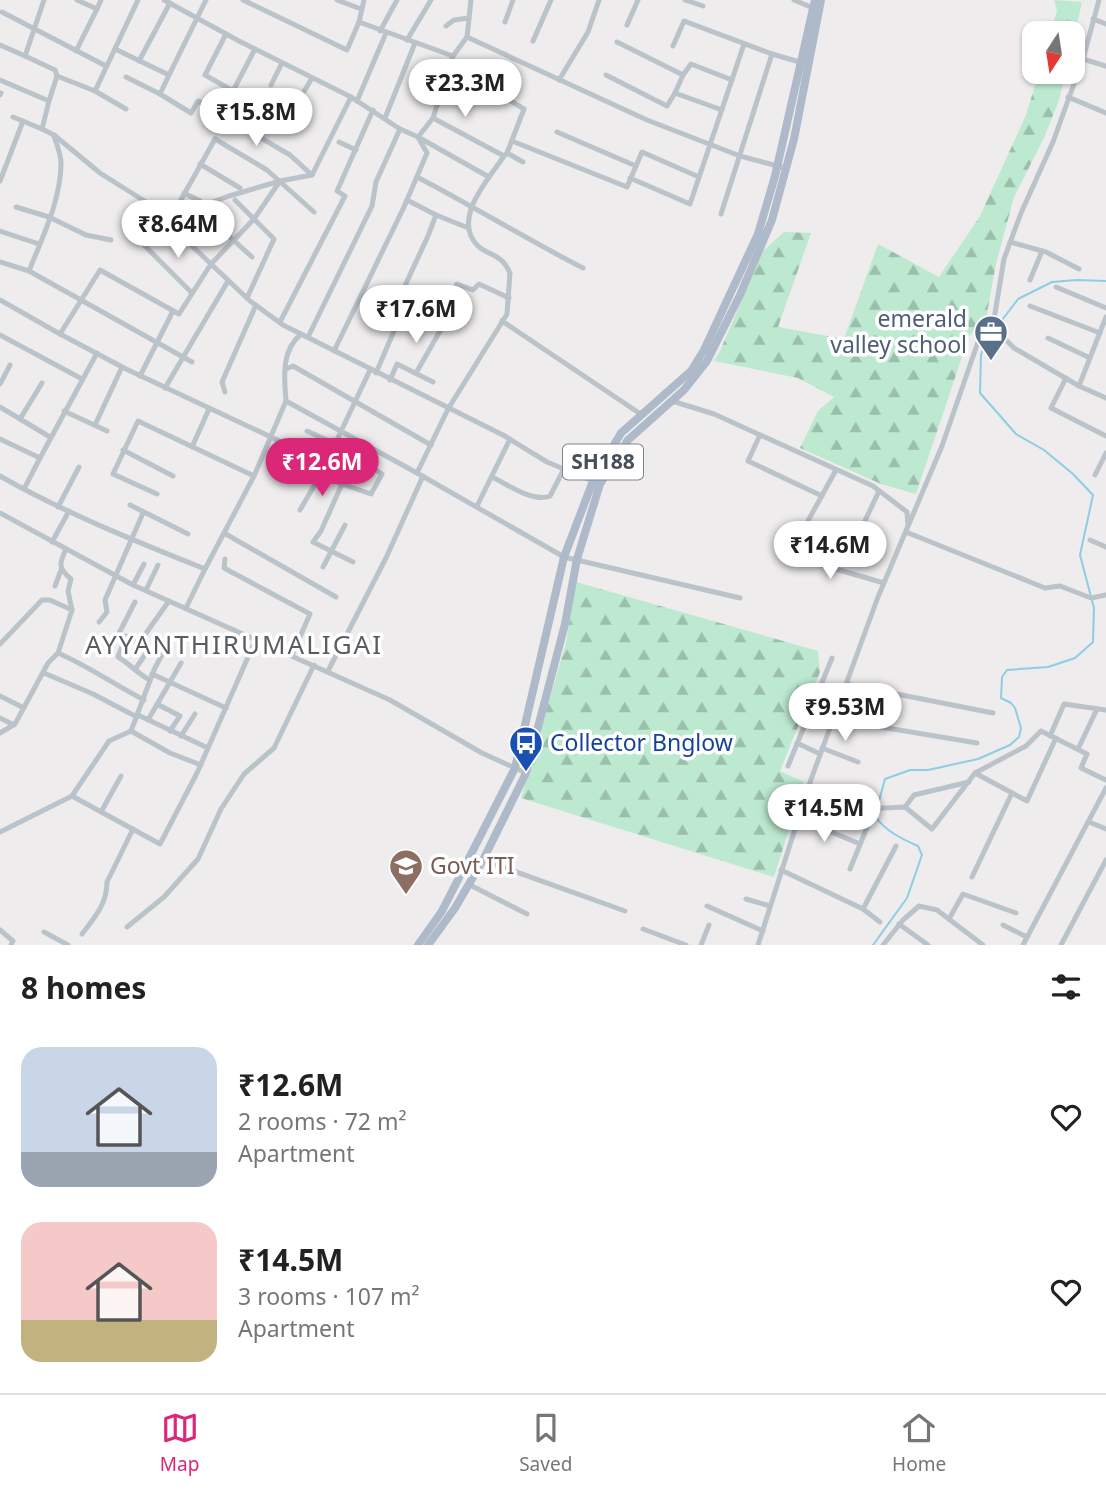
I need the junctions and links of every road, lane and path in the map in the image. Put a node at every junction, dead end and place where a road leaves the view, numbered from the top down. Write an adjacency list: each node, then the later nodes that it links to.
1 (44, 0): 36 (street)
2 (77, 0): 24 (street)
3 (101, 0): 24 (street)
4 (138, 0): 47 (street)
5 (164, 0): 21 (street)
6 (206, 0): 28 (street)
7 (243, 0): 31 (street)
8 (337, 0): 25 (street)
9 (364, 0): 25 (street)
10 (397, 0): 37 (street)
11 (431, 0): 40 (street)
12 (471, 0): 29 (street)
13 (513, 0): 32 (street)
14 (551, 0): 41 (street)
15 (599, 0): 68 (street)
16 (638, 0): 34 (street)
17 (685, 0): 22 (street)
18 (794, 0): 23 (street)
19 (821, 0): 23 (main road, SH188)
20 (1098, 2): 26 (street); 30 (street)
21 (170, 3): 28 (street); 55 (street)
22 (703, 6)
23 (816, 6): 57 (main road, SH188)
24 (97, 9): 50 (street)
25 (361, 9): 31 (street)
26 (1106, 9)
27 (1, 12): 36 (street)
28 (198, 18): 38 (street); 61 (street)
29 (469, 18): 35 (street); 39 (street)
30 (1093, 19): 33 (street); 49 (street)
31 (359, 22): 37 (street)
32 (505, 22)
33 (1106, 24)
34 (627, 25)
35 (446, 26)
36 (34, 30): 50 (street); 53 (street)
37 (383, 32): 40 (street); 76 (street)
38 (226, 34): 48 (street); 48 (street)
39 (467, 37): 52 (street); 68 (street)
40 (407, 40): 43 (street)
41 (533, 40)
42 (617, 42): 63 (street)
43 (415, 43): 52 (street); 84 (street)
44 (744, 44): 46 (street); 51 (street); 69 (street)
45 (0, 45): 53 (street)
46 (673, 46)
47 (115, 49): 55 (street); 58 (street)
48 (254, 49): 56 (street)
49 (1085, 50)
50 (76, 51): 58 (street)
51 (772, 54): 57 (street); 97 (street)
52 (453, 55): 60 (street)
53 (25, 56): 64 (street)
54 (1085, 59): 59 (street)
55 (139, 61): 61 (street)
56 (282, 63): 66 (street); 71 (street)
57 (805, 63): 101 (main road, SH188)
58 (106, 66): 72 (street)
59 (1106, 66)
60 (449, 68): 85 (street); 92 (street)
61 (169, 75): 74 (street)
62 (606, 75): 73 (street)
63 (684, 75): 69 (street); 73 (street)
64 (57, 76): 72 (street); 77 (street)
65 (126, 77): 74 (street)
66 (312, 78): 76 (street); 78 (street)
67 (0, 80): 77 (street)
68 (559, 80): 94 (street)
69 (732, 80): 81 (street)
70 (1073, 84): 75 (street)
71 (271, 85)
72 (95, 91): 79 (street)
73 (674, 93): 81 (street)
74 (160, 94): 102 (street)
75 (1068, 97): 82 (street); 128 (street)
76 (354, 99): 80 (street); 102 (street)
77 (49, 100): 87 (street)
78 (299, 100)
79 (127, 109)
80 (373, 110): 84 (street); 95 (street)
81 (722, 110): 94 (street)
82 (1106, 113)
83 (13, 117): 86 (street)
84 (385, 118): 88 (street)
85 (433, 118): 91 (street); 96 (street)
86 (23, 121): 87 (street); 107 (street)
87 (42, 129): 90 (street)
88 (400, 129): 91 (street); 160 (street)
89 (557, 132): 100 (street)
90 (54, 135): 120 (street); 123 (street)
91 (418, 137): 103 (street); 104 (street)
92 (512, 141): 96 (street); 106 (street)
93 (339, 142): 95 (street)
94 (710, 145): 97 (street); 105 (street)
95 (356, 150): 153 (street)
96 (505, 155): 98 (street); 104 (street)
97 (740, 156): 101 (street); 117 (street)
98 (523, 162)
99 (200, 164): 108 (street); 109 (street); 110 (street)
100 (636, 166): 105 (street); 106 (street)
101 (781, 167): 186 (main road, SH188); 192 (main road, SH188)
102 (312, 174): 108 (street)
103 (417, 177): 112 (street); 114 (street)
104 (489, 177): 114 (street)
105 (699, 177): 106 (street)
106 (630, 178)
107 (0, 181)
108 (280, 181): 116 (street); 121 (street); 122 (street)
109 (240, 188)
110 (184, 193): 113 (street); 121 (street)
111 (235, 200): 122 (street)
112 (407, 200): 118 (street); 163 (street)
113 (200, 201)
114 (473, 205): 124 (street); 135 (street)
115 (16, 207): 120 (street)
116 (314, 212)
117 (721, 214)
118 (436, 215): 124 (street); 172 (street)
119 (207, 216): 127 (street)
120 (50, 217): 126 (street); 129 (street)
121 (172, 217): 123 (street)
122 (254, 219): 127 (street); 142 (street)
123 (168, 223): 134 (street)
124 (466, 227): 143 (street)
125 (0, 231): 129 (street)
126 (111, 240)
127 (233, 240): 132 (street); 134 (street)
128 (1010, 242): 131 (street); 154 (street)
129 (39, 244): 137 (street)
130 (144, 245): 141 (street)
131 (1042, 251): 136 (street); 138 (street)
132 (253, 257)
133 (0, 262): 137 (street)
134 (211, 264): 139 (street); 141 (street)
135 (583, 268)
136 (1079, 269)
137 (29, 271): 144 (street)
138 (1030, 280)
139 (228, 281): 142 (street); 165 (street)
140 (1056, 287): 148 (street)
141 (192, 293): 149 (street)
142 (247, 298): 146 (street)
143 (509, 298): 150 (street); 152 (street)
144 (81, 299): 149 (street); 156 (street); 162 (street)
145 (0, 300): 156 (street)
146 (256, 305): 153 (street); 183 (street)
147 (1030, 306): 158 (street)
148 (1106, 308)
149 (173, 310): 162 (street)
150 (443, 311)
151 (1106, 317): 158 (street)
152 (502, 321): 190 (street); 192 (street)
153 (280, 322): 157 (street)
154 (990, 324): 175 (street); 236 (street)
155 (440, 331): 173 (street)
156 (60, 334): 164 (street)
157 (301, 334): 160 (street); 170 (street)
158 (1100, 334): 166 (street)
159 (0, 335): 176 (street)
160 (308, 337): 163 (street)
161 (1048, 338): 166 (street)
162 (157, 343): 165 (street); 174 (street)
163 (334, 351): 171 (street)
164 (97, 354): 169 (street); 176 (street)
165 (183, 357): 167 (street); 182 (street)
166 (1090, 358): 181 (street)
167 (192, 362)
168 (10, 365): 180 (street)
169 (122, 367): 174 (street); 194 (street)
170 (286, 369): 185 (street); 187 (street)
171 (370, 369): 172 (street); 187 (street)
172 (376, 373): 177 (street)
173 (415, 373): 177 (street); 178 (street)
174 (140, 376): 182 (street)
175 (1066, 378): 181 (street); 199 (street)
176 (82, 379): 191 (street)
177 (390, 380): 190 (street)
178 (433, 382)
179 (42, 383): 193 (street)
180 (0, 384)
181 (1079, 386): 184 (street)
182 (165, 388): 189 (street)
183 (225, 392)
184 (1106, 398)
185 (286, 401): 197 (street); 202 (street)
186 (672, 401): 198 (street); 220 (main road, SH188)
187 (355, 402): 197 (street); 205 (street)
188 (0, 407): 193 (street)
189 (209, 409): 202 (street); 206 (street)
190 (448, 409): 203 (street); 205 (street)
191 (64, 411): 194 (street); 200 (street)
192 (642, 415): 220 (main road, SH188)
193 (20, 419): 200 (street)
194 (95, 425): 195 (street)
195 (107, 431)
196 (307, 431): 204 (street)
197 (341, 431): 204 (street); 214 (street)
198 (760, 435): 212 (street); 225 (street)
199 (1106, 436)
200 (50, 437): 209 (street)
201 (0, 439): 209 (street)
202 (271, 439): 213 (street); 218 (street)
203 (510, 439): 211 (street); 219 (street)
204 (335, 444): 221 (street)
205 (430, 445): 214 (street)
206 (192, 447): 207 (street); 218 (street)
207 (123, 450): 217 (street); 224 (street)
208 (1106, 453): 215 (street)
209 (40, 458): 222 (street)
210 (79, 467): 228 (street)
211 (564, 470): 219 (street); 220 (street)
212 (836, 470): 223 (street); 225 (street)
213 (321, 474): 221 (street); 229 (street)
214 (420, 474): 227 (street); 283 (street)
215 (1095, 475)
216 (0, 476): 222 (street)
217 (173, 476)
218 (254, 476): 237 (street)
219 (492, 477): 227 (street)
220 (596, 483): 246 (main road, SH188); 248 (main road, SH188)
221 (342, 484): 244 (street)
222 (24, 489): 228 (street)
223 (879, 491): 233 (street); 236 (street)
224 (157, 494)
225 (822, 496): 235 (street)
226 (130, 505): 232 (street)
227 (477, 506): 246 (street)
228 (58, 507): 230 (street)
229 (300, 510)
230 (68, 511): 239 (street); 241 (street)
231 (0, 513): 241 (street)
232 (143, 513): 238 (street); 239 (street)
233 (864, 523)
234 (345, 525): 244 (street)
235 (804, 528)
236 (907, 529): 256 (street); 260 (street)
237 (224, 533): 253 (street); 261 (street)
238 (188, 534)
239 (132, 539): 253 (street); 255 (street)
240 (1090, 540): 242 (street)
241 (52, 542): 243 (street)
242 (1106, 547)
243 (66, 549): 254 (street); 255 (street)
244 (331, 551): 249 (street); 252 (street)
245 (784, 554): 256 (street)
246 (564, 557): 248 (street); 315 (main road, SH188)
247 (225, 559): 277 (street)
248 (578, 559): 262 (street); 316 (main road, SH188)
249 (353, 562)
250 (144, 564): 257 (street)
251 (158, 565): 259 (street)
252 (323, 567)
253 (205, 569): 265 (street)
254 (61, 570): 258 (street); 266 (street)
255 (115, 575): 257 (street); 267 (street)
256 (884, 583): 287 (street)
257 (133, 585): 259 (street)
258 (55, 586)
259 (146, 590): 263 (street)
260 (1106, 595)
261 (336, 597)
262 (740, 598)
263 (169, 601): 265 (street); 272 (street)
264 (135, 602): 268 (street)
265 (187, 608): 271 (street)
266 (72, 610): 269 (street); 276 (street)
267 (99, 622)
268 (122, 635): 272 (street); 274 (street); 282 (street)
269 (3, 637): 273 (street)
270 (171, 637): 278 (street)
271 (256, 639): 277 (street); 292 (street)
272 (139, 643): 275 (street)
273 (0, 645)
274 (112, 647)
275 (149, 649): 278 (street); 282 (street)
276 (58, 653): 284 (street); 289 (street)
277 (292, 655): 281 (street)
278 (161, 656): 285 (street)
279 (832, 658): 307 (street)
280 (181, 663): 286 (street)
281 (314, 665): 283 (street); 353 (street)
282 (136, 668): 285 (street)
283 (328, 671): 315 (street)
284 (44, 673): 291 (street); 297 (street)
285 (151, 677): 286 (street); 289 (street)
286 (171, 681): 290 (street); 292 (street)
287 (846, 684): 295 (street); 299 (street)
288 (0, 696): 291 (street)
289 (144, 700): 297 (street)
290 (157, 704): 300 (street); 303 (street)
291 (24, 708): 301 (street)
292 (226, 708): 309 (street)
293 (1097, 709): 294 (street); 306 (street); 310 (street)
294 (1106, 710)
295 (993, 713)
296 (195, 714): 305 (street)
297 (137, 716): 300 (street); 302 (street)
298 (0, 718): 301 (street)
299 (833, 719): 308 (street); 311 (street)
300 (148, 720): 303 (street)
301 (14, 725): 304 (street)
302 (131, 731): 313 (street); 324 (street)
303 (170, 731): 305 (street)
304 (0, 733)
305 (181, 736): 309 (street)
306 (1053, 737): 310 (street); 317 (street); 323 (street)
307 (797, 743): 311 (street); 314 (street)
308 (977, 743)
309 (208, 748): 313 (street)
310 (1078, 749): 319 (street)
311 (821, 751): 312 (street); 321 (street)
312 (858, 762)
313 (201, 765): 330 (street)
314 (788, 765)
315 (515, 768): 316 (street); 363 (main road, SH188)
316 (526, 773): 335 (main road, SH188)
317 (975, 773): 320 (street); 323 (street)
318 (121, 776): 327 (street)
319 (1106, 780)
320 (969, 782): 325 (street); 325 (street)
321 (809, 785): 326 (street); 328 (street)
322 (1106, 788): 329 (street)
323 (1012, 793): 339 (street)
324 (72, 796): 327 (street); 332 (street)
325 (905, 807): 326 (street)
326 (875, 808): 333 (street)
327 (101, 812): 330 (street)
328 (798, 818): 333 (street); 338 (street)
329 (1089, 822): 331 (street); 360 (street)
330 (133, 829): 358 (street)
331 (1106, 829)
332 (0, 832)
333 (860, 845): 337 (street)
334 (896, 846): 344 (street)
335 (483, 860): 340 (main road, SH188); 345 (street)
336 (1106, 860): 373 (street)
337 (850, 869)
338 (781, 870): 343 (street); 344 (street)
339 (972, 877)
340 (468, 884): 347 (street); 364 (main road, SH188)
341 (746, 899): 343 (street)
342 (707, 906): 356 (street)
343 (770, 906): 356 (street)
344 (863, 909): 349 (street)
345 (625, 911)
346 (1016, 913): 348 (street)
347 (527, 914)
348 (949, 919): 350 (street); 359 (street)
349 (880, 922)
350 (900, 924): 368 (street); 369 (street)
351 (709, 925): 366 (street)
352 (1003, 925): 360 (street)
353 (127, 927)
354 (643, 929): 365 (street)
355 (0, 930): 361 (street)
356 (763, 931): 367 (street)
357 (44, 932): 362 (street)
358 (82, 934)
359 (971, 937): 370 (street); 371 (street)
360 (1027, 937): 372 (street)
361 (11, 945)
362 (68, 945)
363 (418, 945)
364 (428, 945)
365 (686, 945)
366 (701, 945)
367 (758, 945)
368 (883, 945)
369 (928, 945)
370 (965, 945)
371 (983, 945)
372 (1023, 945)
373 (1061, 945)

